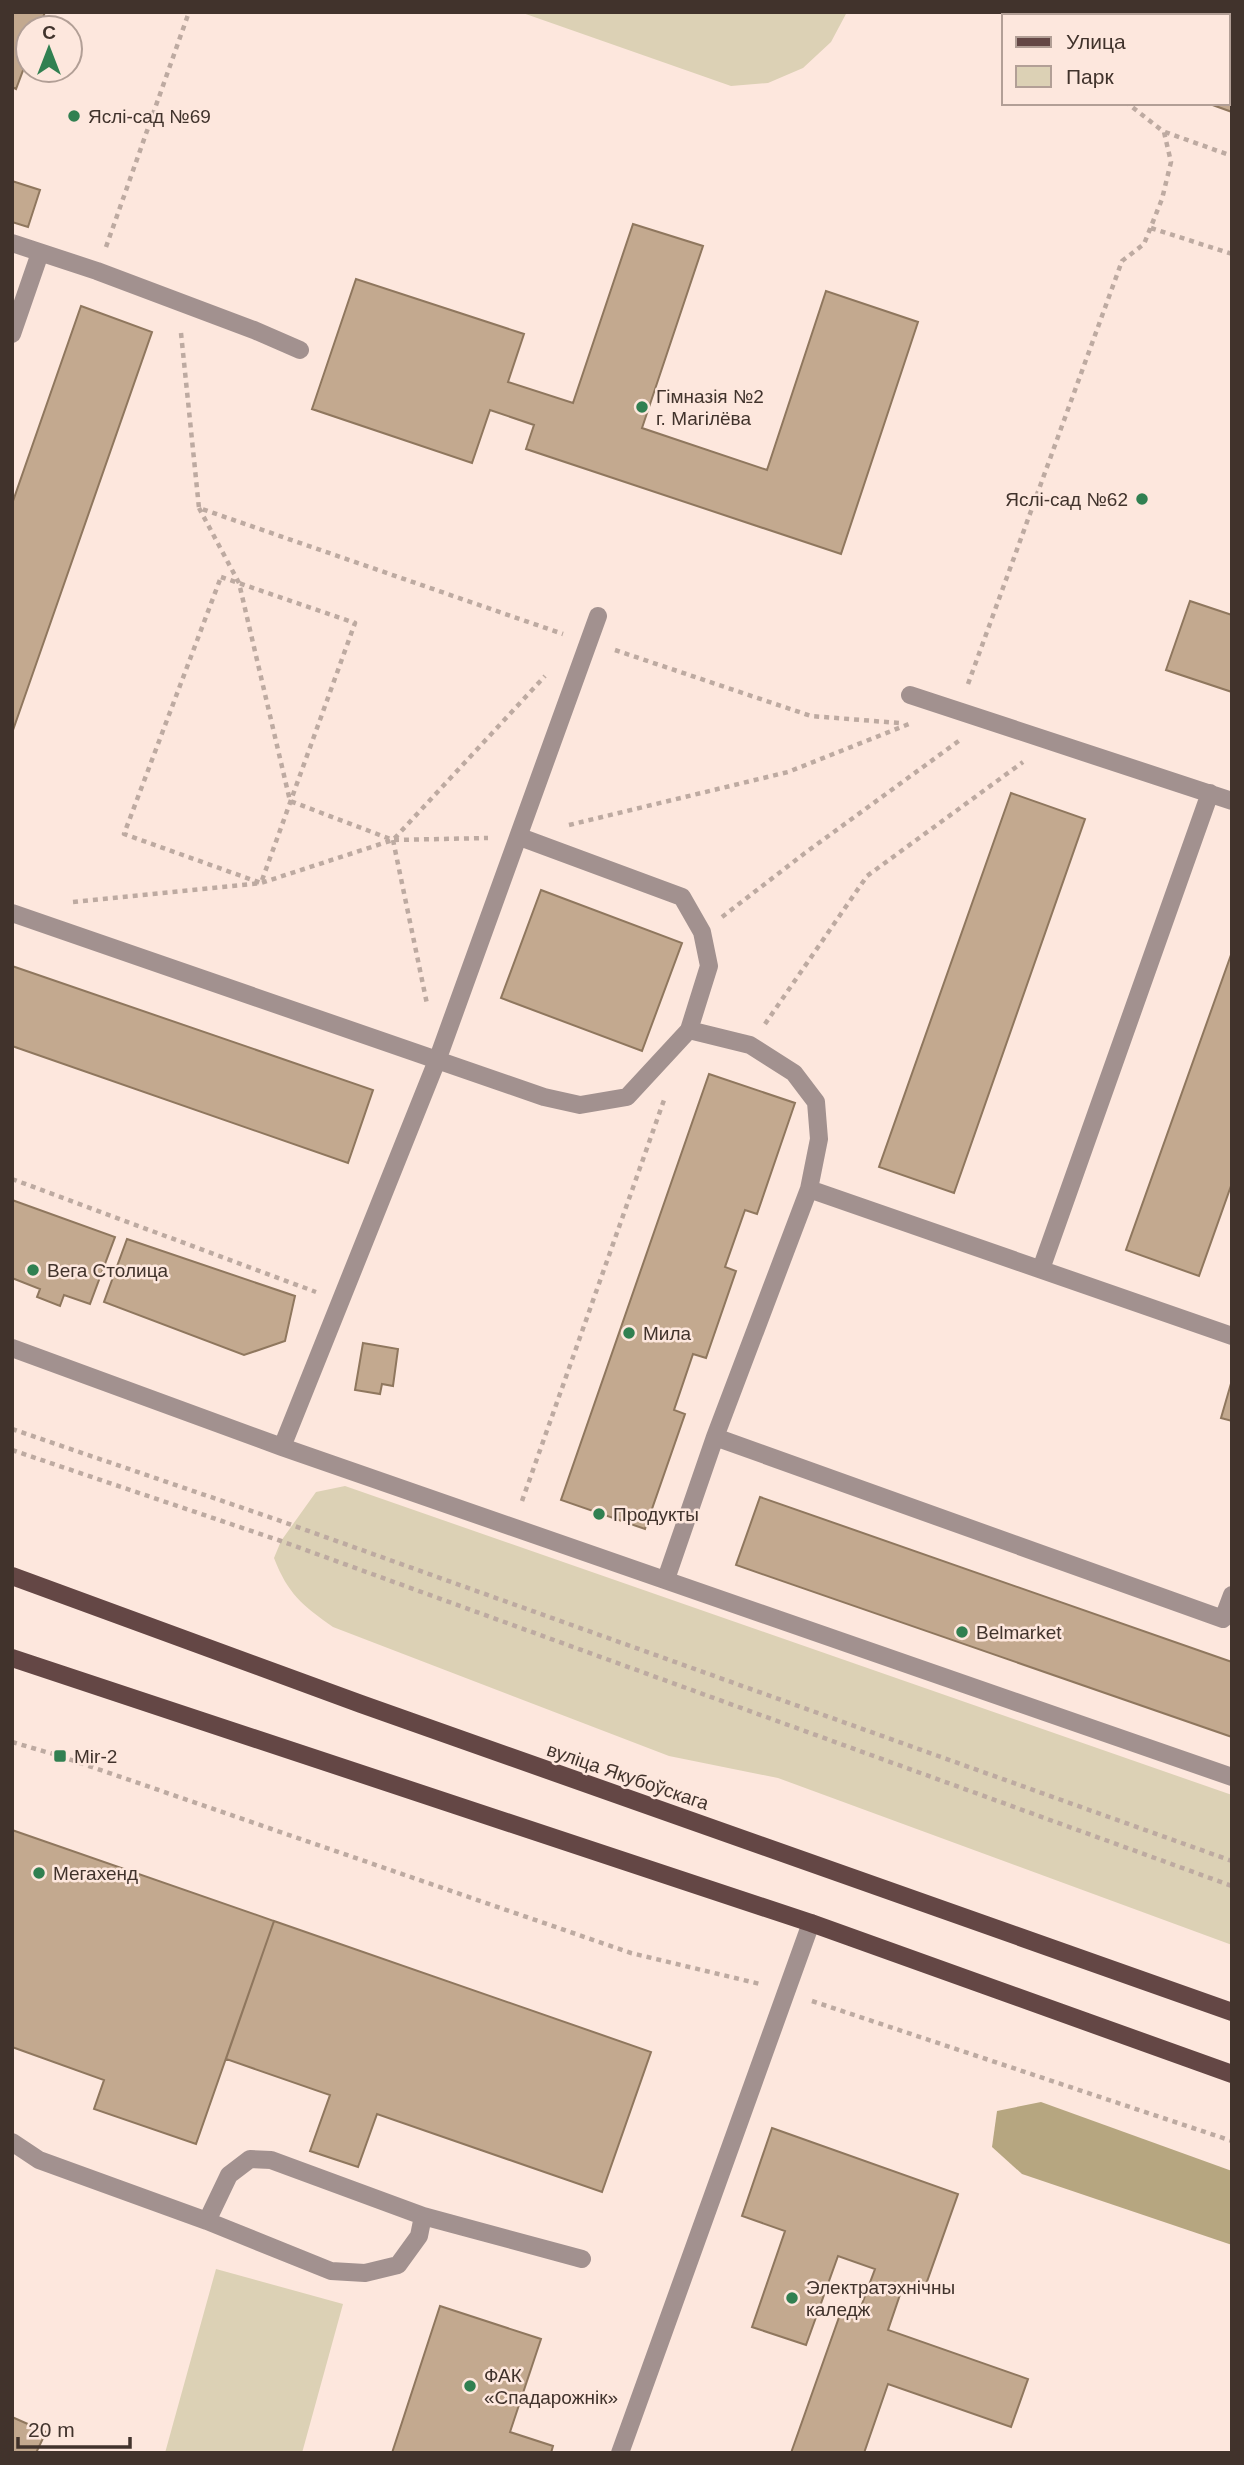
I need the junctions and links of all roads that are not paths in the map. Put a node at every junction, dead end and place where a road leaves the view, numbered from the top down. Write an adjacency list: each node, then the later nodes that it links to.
1 (12, 243): 2 (lane)
2 (40, 253): 3 (lane); 4 (lane)
3 (12, 334)
4 (300, 350)
5 (598, 616): 9 (lane)
6 (910, 695): 7 (lane)
7 (1210, 793): 8 (lane); 14 (lane)
8 (1232, 800)
9 (520, 837): 11 (lane); 12 (lane)
10 (12, 914): 12 (lane)
11 (689, 1030): 12 (lane); 13 (lane)
12 (438, 1058): 18 (lane)
13 (809, 1189): 14 (lane); 17 (lane)
14 (1041, 1269): 15 (lane)
15 (1232, 1336)
16 (12, 1348): 18 (lane)
17 (715, 1437): 20 (lane); 21 (lane)
18 (282, 1447): 20 (lane)
19 (12, 1576): 25 (main road, вуліца Якубоўскага)
20 (666, 1579): 23 (lane)
21 (1232, 1595)
22 (12, 1658): 24 (main road)
23 (1232, 1777)
24 (811, 1923): 26 (main road); 31 (lane)
25 (1232, 2012)
26 (1232, 2074)
27 (12, 2142): 29 (lane)
28 (423, 2216): 29 (lane); 29 (lane); 30 (lane)
29 (207, 2221)
30 (582, 2259)
31 (620, 2453)

